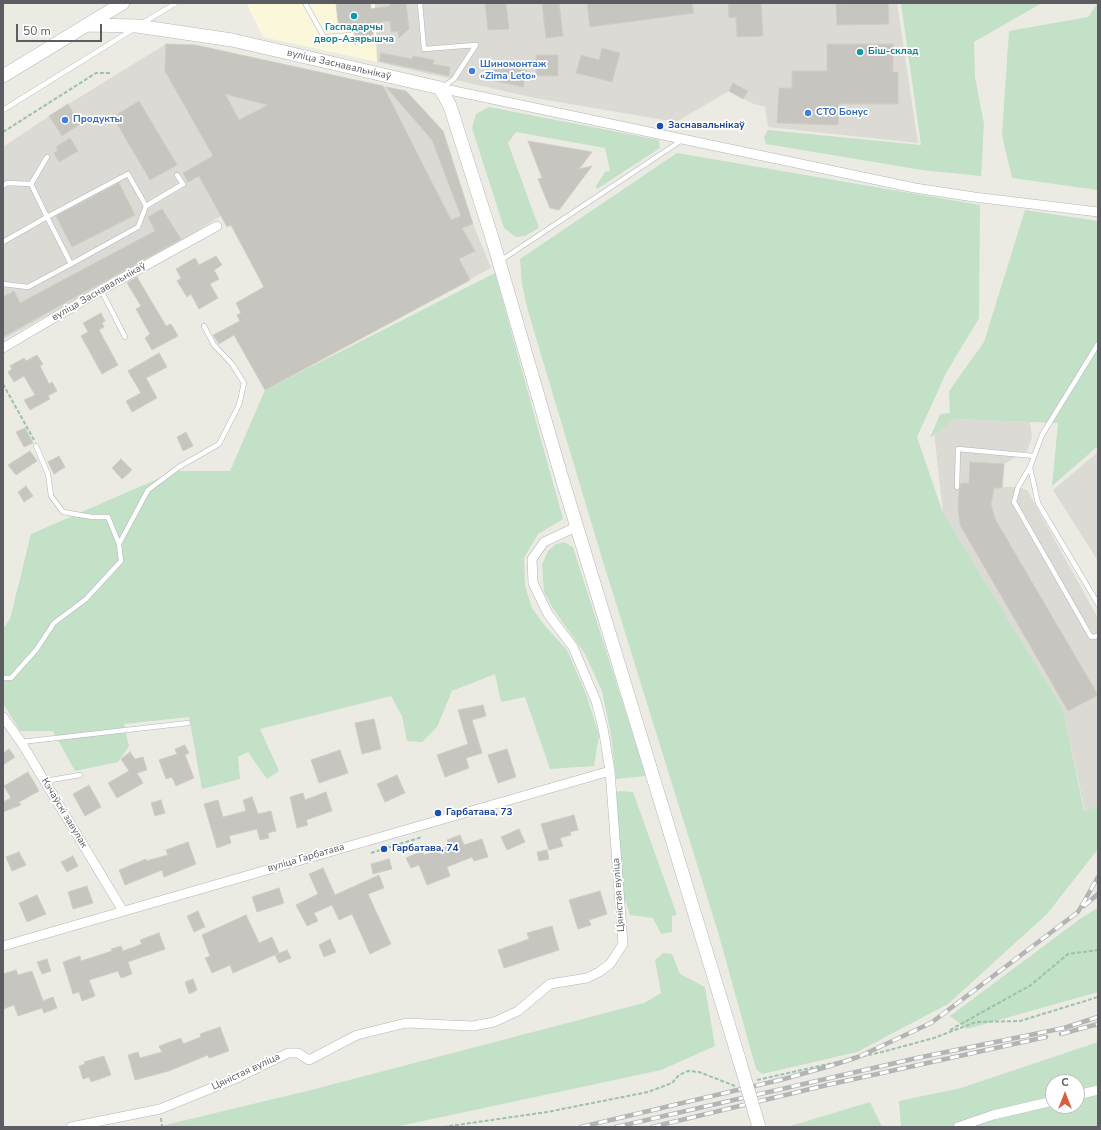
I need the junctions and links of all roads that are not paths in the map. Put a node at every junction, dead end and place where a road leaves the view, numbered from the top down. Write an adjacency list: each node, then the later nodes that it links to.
1 (123, 3): 5 (main road)
2 (176, 3): 6 (lane)
3 (305, 3): 7 (lane)
4 (420, 3): 9 (lane)
5 (88, 25): 6 (main road, вуліца Заснавальнікаў); 8 (main road)
6 (137, 26): 9 (main road, вуліца Заснавальнікаў); 10 (lane)
7 (352, 36)
8 (3, 76)
9 (440, 88): 11 (street, вуліца Заснавальнікаў); 21 (main road)
10 (3, 110)
11 (685, 139): 17 (street, вуліца Заснавальнікаў); 21 (lane)
12 (47, 157): 14 (lane)
13 (177, 175): 16 (lane)
14 (31, 184): 15 (lane); 18 (lane)
15 (3, 186)
16 (146, 206): 18 (lane); 22 (lane)
17 (1098, 212)
18 (47, 216): 20 (lane); 22 (lane)
19 (217, 226): 24 (street, вуліца Заснавальнікаў)
20 (3, 242)
21 (499, 262): 33 (main road)
22 (71, 264): 23 (lane)
23 (3, 284)
24 (101, 290): 26 (lane); 28 (street, вуліца Заснавальнікаў)
25 (204, 326): 34 (lane)
26 (125, 337)
27 (1098, 344): 30 (lane)
28 (3, 348)
29 (36, 446): 34 (lane)
30 (1034, 456): 31 (lane); 32 (lane)
31 (1030, 467): 35 (lane); 36 (lane)
32 (957, 487)
33 (576, 527): 41 (street); 50 (main road, bridge)
34 (119, 544): 37 (lane)
35 (1098, 604)
36 (1098, 636)
37 (3, 678)
38 (3, 717): 40 (street, Кэчаўскі завулак)
39 (188, 723): 40 (lane)
40 (21, 742): 43 (street, Кэчаўскі завулак)
41 (610, 771): 44 (street, вуліца Гарбатава); 49 (street, Цяністая вуліца)
42 (80, 775): 43 (lane)
43 (45, 781): 44 (street, Кэчаўскі завулак)
44 (123, 911): 45 (street, вуліца Гарбатава)
45 (3, 946)
46 (1098, 1090): 47 (street)
47 (1085, 1093)
48 (1045, 1103): 51 (street)
49 (71, 1127)
50 (760, 1127)
51 (958, 1127)

